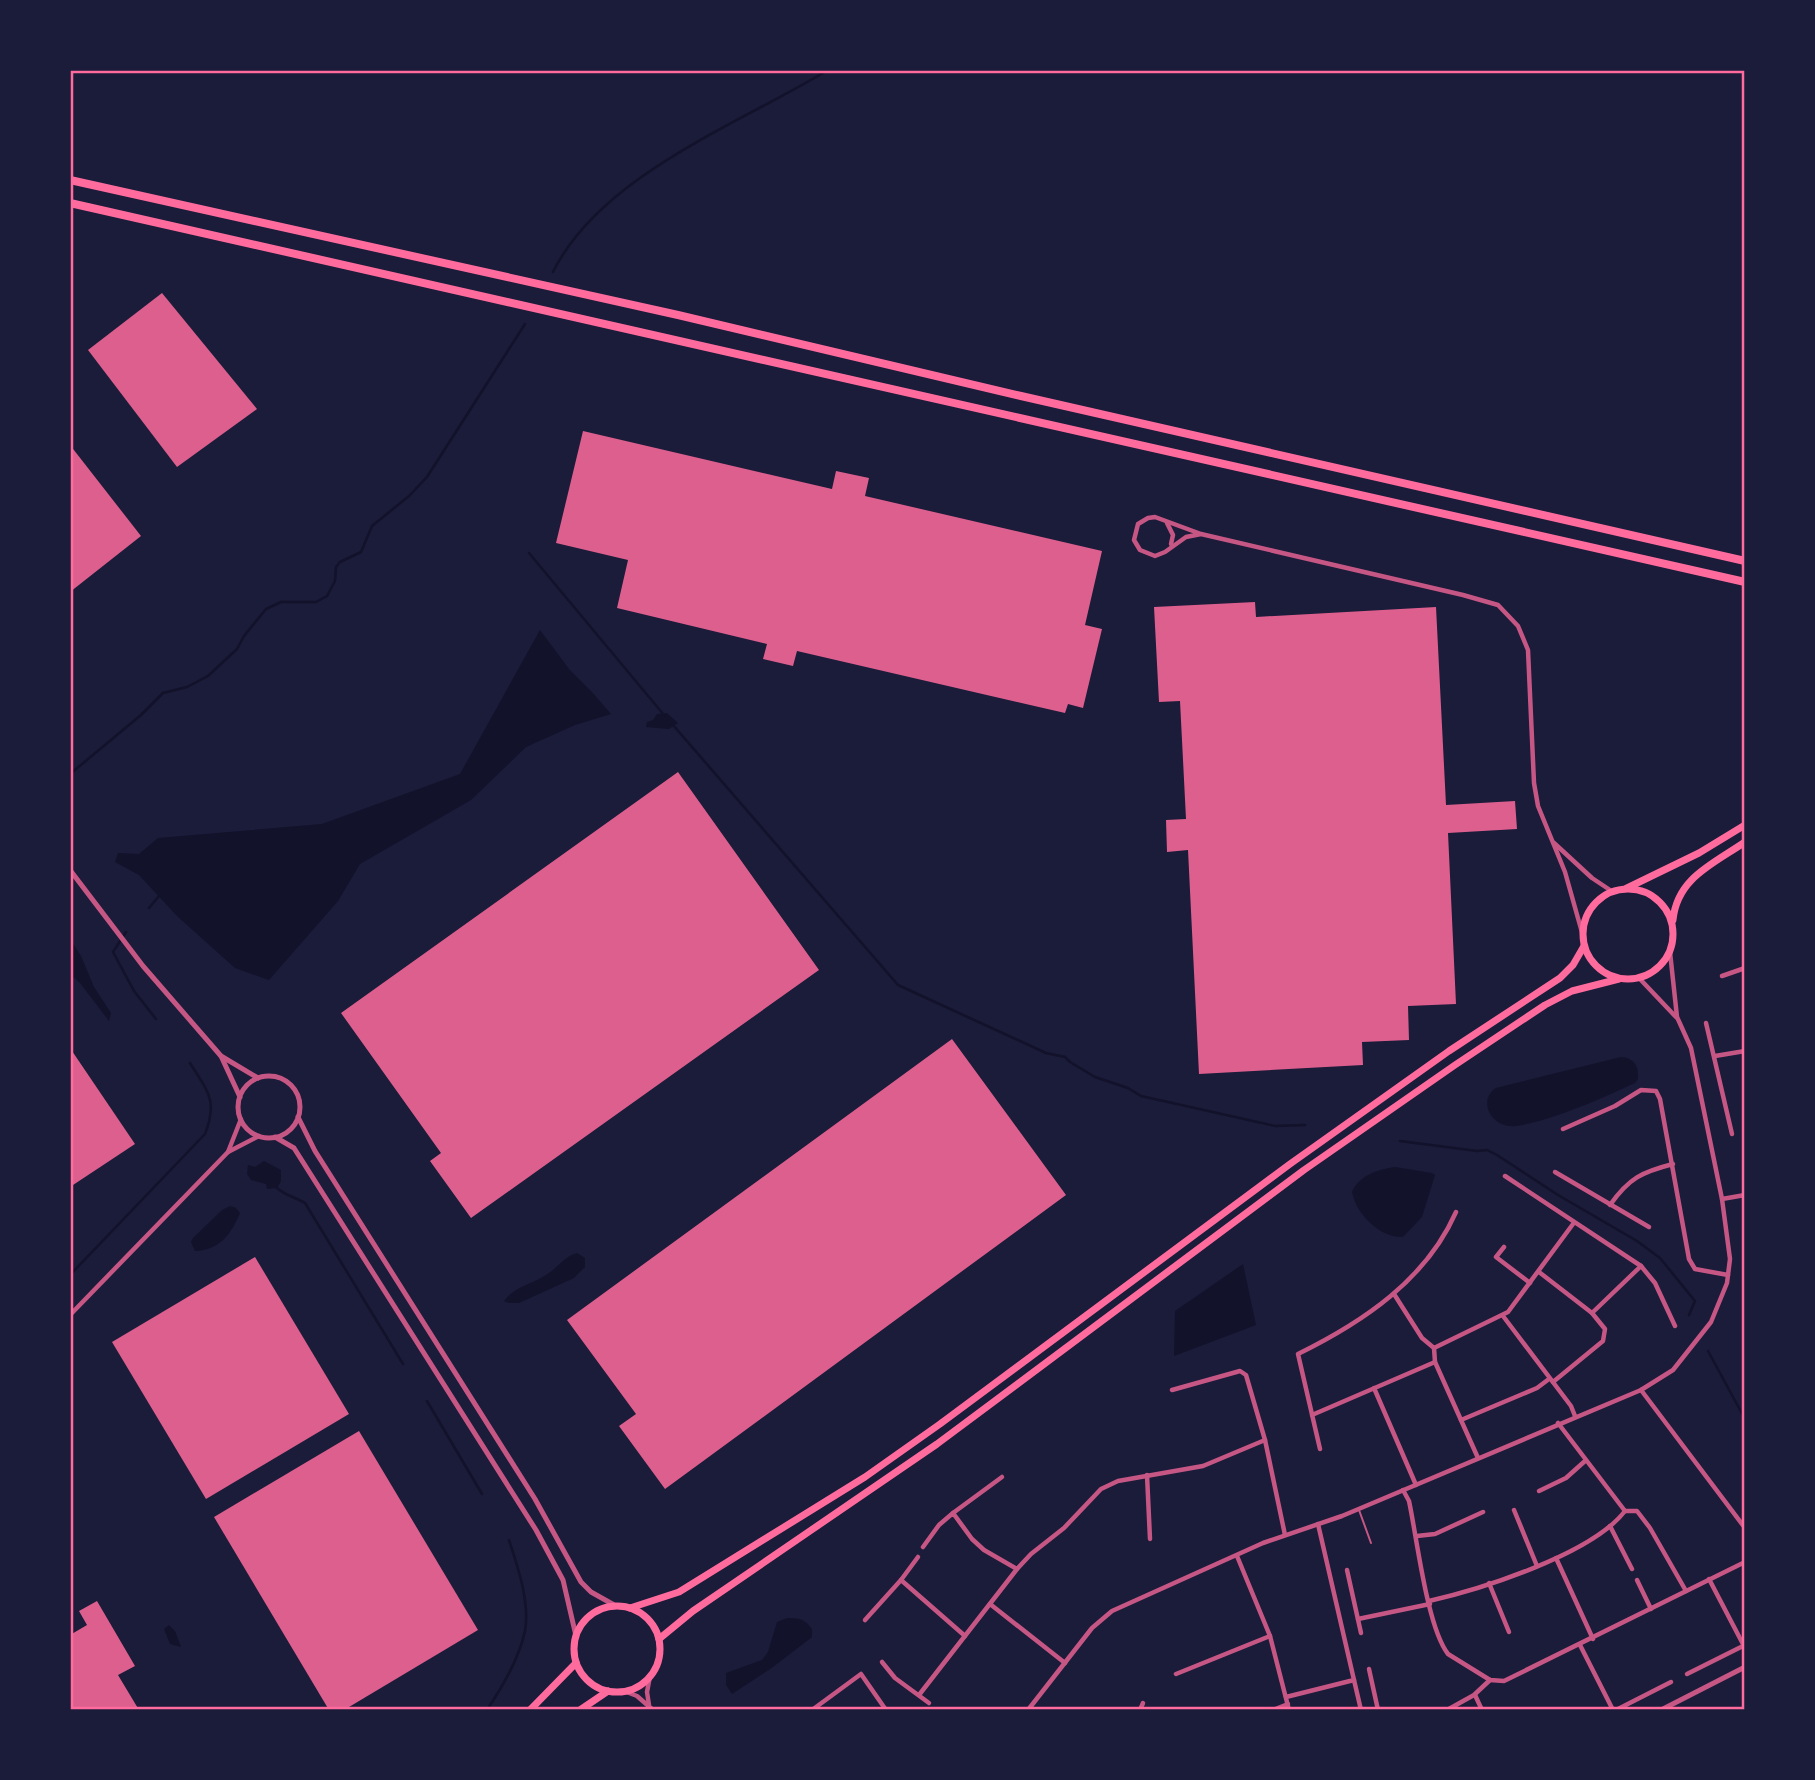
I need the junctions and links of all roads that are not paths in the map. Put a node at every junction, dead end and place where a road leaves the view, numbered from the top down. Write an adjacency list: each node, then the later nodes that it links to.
1 (70, 180): 6 (highway)
2 (70, 203): 7 (highway)
3 (1167, 522): 4 (street); 5 (street); 5 (street)
4 (1201, 534): 5 (street); 9 (street)
5 (1169, 547)
6 (1745, 561)
7 (1745, 582)
8 (1745, 825): 12 (highway)
9 (1554, 842): 13 (street); 15 (street)
10 (1745, 842): 14 (highway)
11 (70, 870): 25 (street)
12 (1623, 889): 13 (highway); 14 (highway)
13 (1613, 892): 15 (highway)
14 (1672, 924): 17 (highway)
15 (1583, 936): 16 (highway)
16 (1584, 946): 20 (highway); 103 (highway)
17 (1670, 952): 21 (highway); 22 (street)
18 (1745, 968): 19 (street)
19 (1722, 976)
20 (1619, 978): 21 (highway); 112 (highway)
21 (1639, 978): 22 (street)
22 (1676, 1017): 40 (street)
23 (1706, 1023): 26 (street)
24 (1745, 1051): 26 (street)
25 (221, 1056): 27 (street); 28 (street)
26 (1715, 1056): 32 (street)
27 (258, 1078): 28 (street); 29 (street)
28 (240, 1097): 30 (street)
29 (298, 1117): 34 (street); 102 (street)
30 (241, 1119): 33 (street); 35 (street)
31 (1563, 1129): 36 (street)
32 (1732, 1134)
33 (259, 1136): 34 (street); 35 (street)
34 (275, 1137): 109 (street)
35 (228, 1152): 52 (street)
36 (1673, 1164): 41 (street); 48 (street)
37 (1555, 1172): 41 (street)
38 (1505, 1176): 43 (street)
39 (1745, 1195): 40 (street)
40 (1722, 1199): 48 (street)
41 (1610, 1205): 44 (street)
42 (1456, 1212): 50 (street)
43 (1573, 1224): 46 (street); 47 (street)
44 (1649, 1227)
45 (1504, 1247): 49 (street)
46 (1641, 1266): 51 (street); 54 (street)
47 (1538, 1272): 49 (street); 51 (street)
48 (1728, 1275): 60 (street)
49 (1530, 1283): 53 (street)
50 (1394, 1294): 55 (street); 61 (street)
51 (1592, 1313): 57 (street)
52 (70, 1315)
53 (1503, 1316): 55 (street); 57 (street)
54 (1675, 1326)
55 (1434, 1348): 56 (street)
56 (1436, 1362): 58 (street); 63 (street)
57 (1551, 1381): 62 (street); 63 (street)
58 (1374, 1388): 61 (street); 71 (street)
59 (1172, 1390): 65 (street)
60 (1641, 1390): 62 (street); 81 (street)
61 (1312, 1415): 66 (street)
62 (1575, 1416): 64 (street)
63 (1461, 1420): 67 (street)
64 (1558, 1423): 67 (street); 68 (street)
65 (1265, 1440): 69 (street); 82 (street)
66 (1320, 1449)
67 (1478, 1458): 71 (street)
68 (1585, 1461): 73 (street); 76 (street)
69 (1147, 1475): 84 (street); 92 (street)
70 (1002, 1477): 78 (street)
71 (1416, 1485): 72 (street)
72 (1403, 1490): 74 (street); 83 (street)
73 (1539, 1490)
74 (1359, 1510): 79 (street); 85 (lane)
75 (1514, 1510): 91 (street)
76 (1625, 1511): 80 (street); 99 (street)
77 (1483, 1512): 83 (street)
78 (953, 1513): 86 (street); 92 (street)
79 (1318, 1524): 82 (street); 124 (street)
80 (1610, 1526): 89 (street); 93 (street)
81 (1745, 1528)
82 (1285, 1535): 87 (street)
83 (1417, 1536): 100 (street)
84 (1150, 1539)
85 (1371, 1543)
86 (923, 1547)
87 (1237, 1556): 111 (street); 118 (street)
88 (918, 1557): 96 (street)
89 (1556, 1558): 91 (street); 113 (street)
90 (1745, 1562): 95 (street)
91 (1537, 1566): 98 (street)
92 (1017, 1569): 101 (street)
93 (1632, 1569)
94 (1346, 1570): 105 (street)
95 (1709, 1579): 99 (street); 115 (street)
96 (901, 1580): 106 (street); 110 (street)
97 (1637, 1580): 104 (street)
98 (1489, 1583): 100 (street); 107 (street)
99 (1686, 1591): 104 (street)
100 (1429, 1602): 105 (street); 125 (street)
101 (990, 1604): 110 (street); 118 (street)
102 (616, 1606): 103 (highway); 109 (highway)
103 (630, 1608): 112 (highway)
104 (1651, 1609): 113 (street)
105 (1358, 1619): 108 (street)
106 (865, 1620)
107 (1509, 1632)
108 (1361, 1633)
109 (576, 1636): 117 (highway)
110 (965, 1636): 129 (street)
111 (1270, 1636): 121 (street); 131 (street)
112 (659, 1639): 123 (highway)
113 (1593, 1639): 114 (street)
114 (1580, 1645): 125 (street); 147 (street)
115 (1744, 1645): 122 (street)
116 (882, 1662): 129 (street)
117 (576, 1663): 127 (highway); 136 (highway)
118 (1065, 1663): 140 (street)
119 (1745, 1667): 148 (street)
120 (1368, 1669): 144 (street)
121 (1176, 1674)
122 (1687, 1674)
123 (650, 1676): 128 (highway); 134 (street)
124 (1354, 1680): 131 (street); 143 (street)
125 (1490, 1680): 130 (street)
126 (1671, 1682): 147 (street)
127 (608, 1691): 128 (highway); 137 (highway)
128 (624, 1691): 134 (street)
129 (919, 1695): 132 (street)
130 (1474, 1695): 145 (street); 146 (street)
131 (1286, 1697): 135 (street)
132 (929, 1703)
133 (1143, 1703): 141 (street)
134 (651, 1707)
135 (1288, 1707): 142 (street)
136 (530, 1710)
137 (580, 1710)
138 (812, 1710): 139 (street)
139 (886, 1710)
140 (1028, 1710)
141 (1140, 1710)
142 (1273, 1710)
143 (1361, 1710)
144 (1378, 1710)
145 (1447, 1710)
146 (1482, 1710)
147 (1614, 1710)
148 (1661, 1710)

